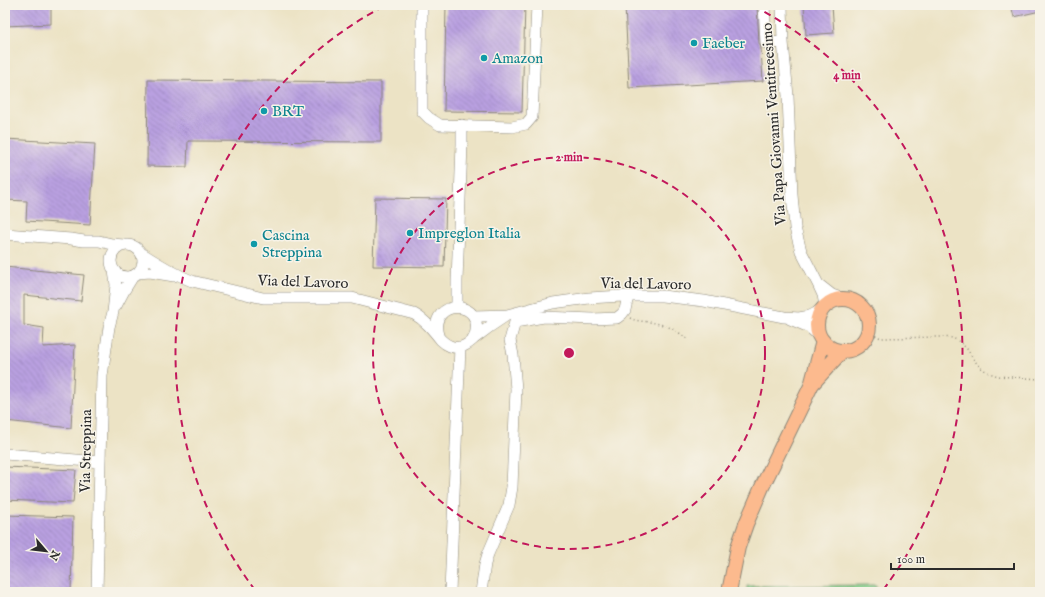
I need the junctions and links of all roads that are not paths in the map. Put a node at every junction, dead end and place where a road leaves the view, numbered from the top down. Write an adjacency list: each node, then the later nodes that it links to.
1 (422, 5): 6 (street)
2 (537, 5): 6 (street)
3 (764, 5): 5 (street)
4 (782, 5): 5 (street, Via Papa Giovanni Ventitreesimo)
5 (783, 42): 15 (street, Via Papa Giovanni Ventitreesimo)
6 (462, 126): 18 (street)
7 (5, 234): 8 (street, Via del Lavoro)
8 (84, 241): 9 (street, Via del Lavoro); 11 (street, Via del Lavoro)
9 (124, 245): 10 (street, Via del Lavoro); 11 (street)
10 (141, 253): 13 (street); 14 (street, Via del Lavoro)
11 (110, 260): 12 (street, Via del Lavoro)
12 (114, 271): 13 (street, Via del Lavoro); 20 (street, Via Streppina)
13 (136, 274): 14 (street, Via del Lavoro); 20 (street, Via Streppina)
14 (185, 278): 25 (street, Via del Lavoro)
15 (818, 284): 17 (street, Via Papa Giovanni Ventitreesimo); 19 (street, Via Papa Giovanni Ventitreesimo)
16 (628, 296): 23 (street, Via del Lavoro); 23 (street); 24 (street, Via del Lavoro)
17 (844, 299): 19 (main road); 30 (main road)
18 (457, 307): 21 (street, Via del Lavoro); 22 (street, Via del Lavoro)
19 (824, 307): 24 (street, Via del Lavoro); 28 (main road)
20 (114, 312): 33 (street, Via Streppina)
21 (474, 316): 23 (street, Via del Lavoro); 27 (street)
22 (440, 317): 25 (street, Via del Lavoro); 26 (street)
23 (511, 317): 27 (street, Via del Lavoro); 36 (street)
24 (784, 317): 28 (street, Via del Lavoro)
25 (420, 318): 26 (street, Via del Lavoro)
26 (438, 335): 29 (street, Via del Lavoro)
27 (474, 338): 29 (street, Via del Lavoro)
28 (821, 339): 30 (main road); 31 (main road)
29 (460, 347): 35 (street)
30 (842, 351): 31 (main road)
31 (811, 386): 37 (main road)
32 (5, 454): 33 (street)
33 (100, 462): 34 (street, Via Streppina)
34 (97, 592)
35 (450, 592)
36 (481, 592)
37 (729, 592)

